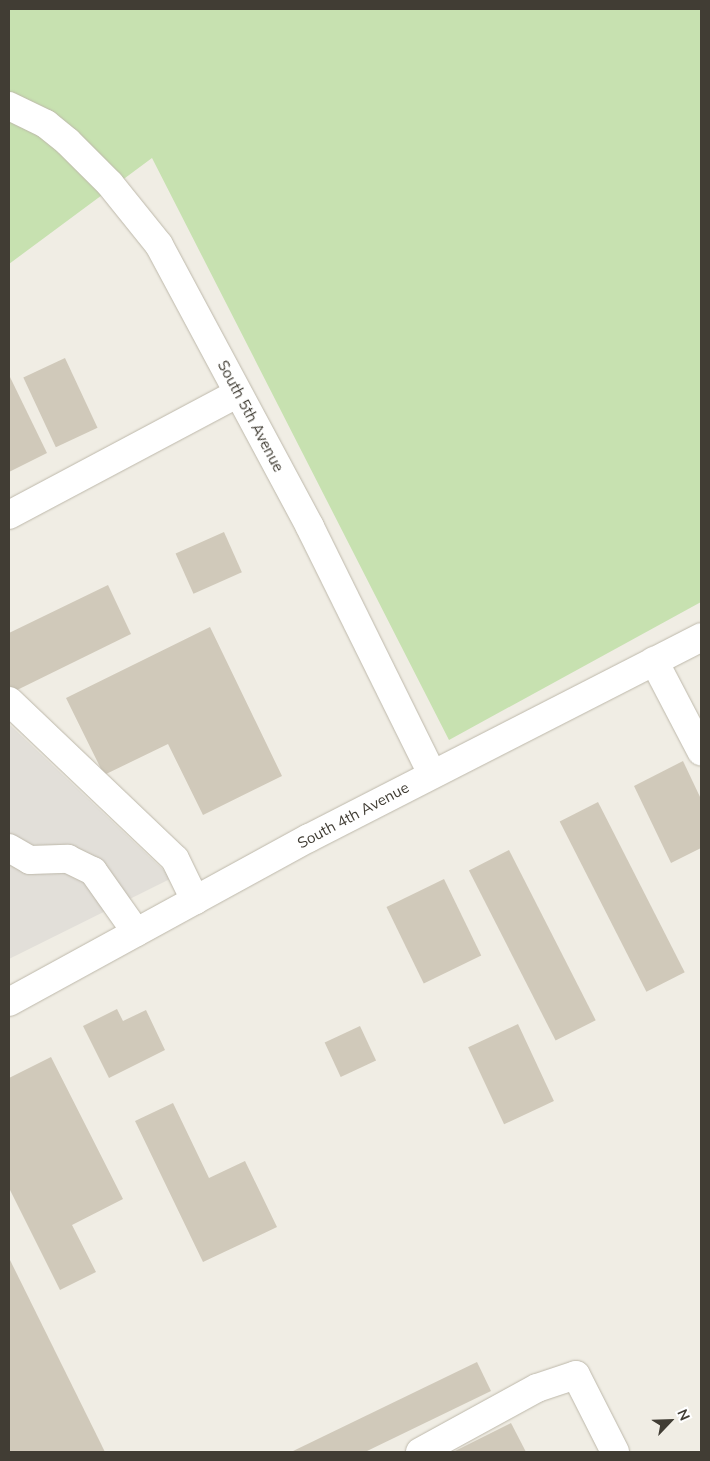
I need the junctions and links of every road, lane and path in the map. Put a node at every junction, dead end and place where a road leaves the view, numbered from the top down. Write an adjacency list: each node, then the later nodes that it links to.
1 (9, 106): 2 (street, South 5th Avenue)
2 (238, 393): 3 (street); 8 (street, South 5th Avenue)
3 (9, 515)
4 (701, 637): 5 (street, South 4th Avenue)
5 (654, 661): 7 (street); 8 (street, South 4th Avenue)
6 (9, 701): 10 (street)
7 (701, 750)
8 (432, 774): 10 (street, South 4th Avenue)
9 (9, 848): 11 (street)
10 (195, 900): 11 (street, South 4th Avenue)
11 (136, 932): 12 (street, South 4th Avenue)
12 (10, 999)
13 (420, 1452): 14 (street)
14 (615, 1452)

